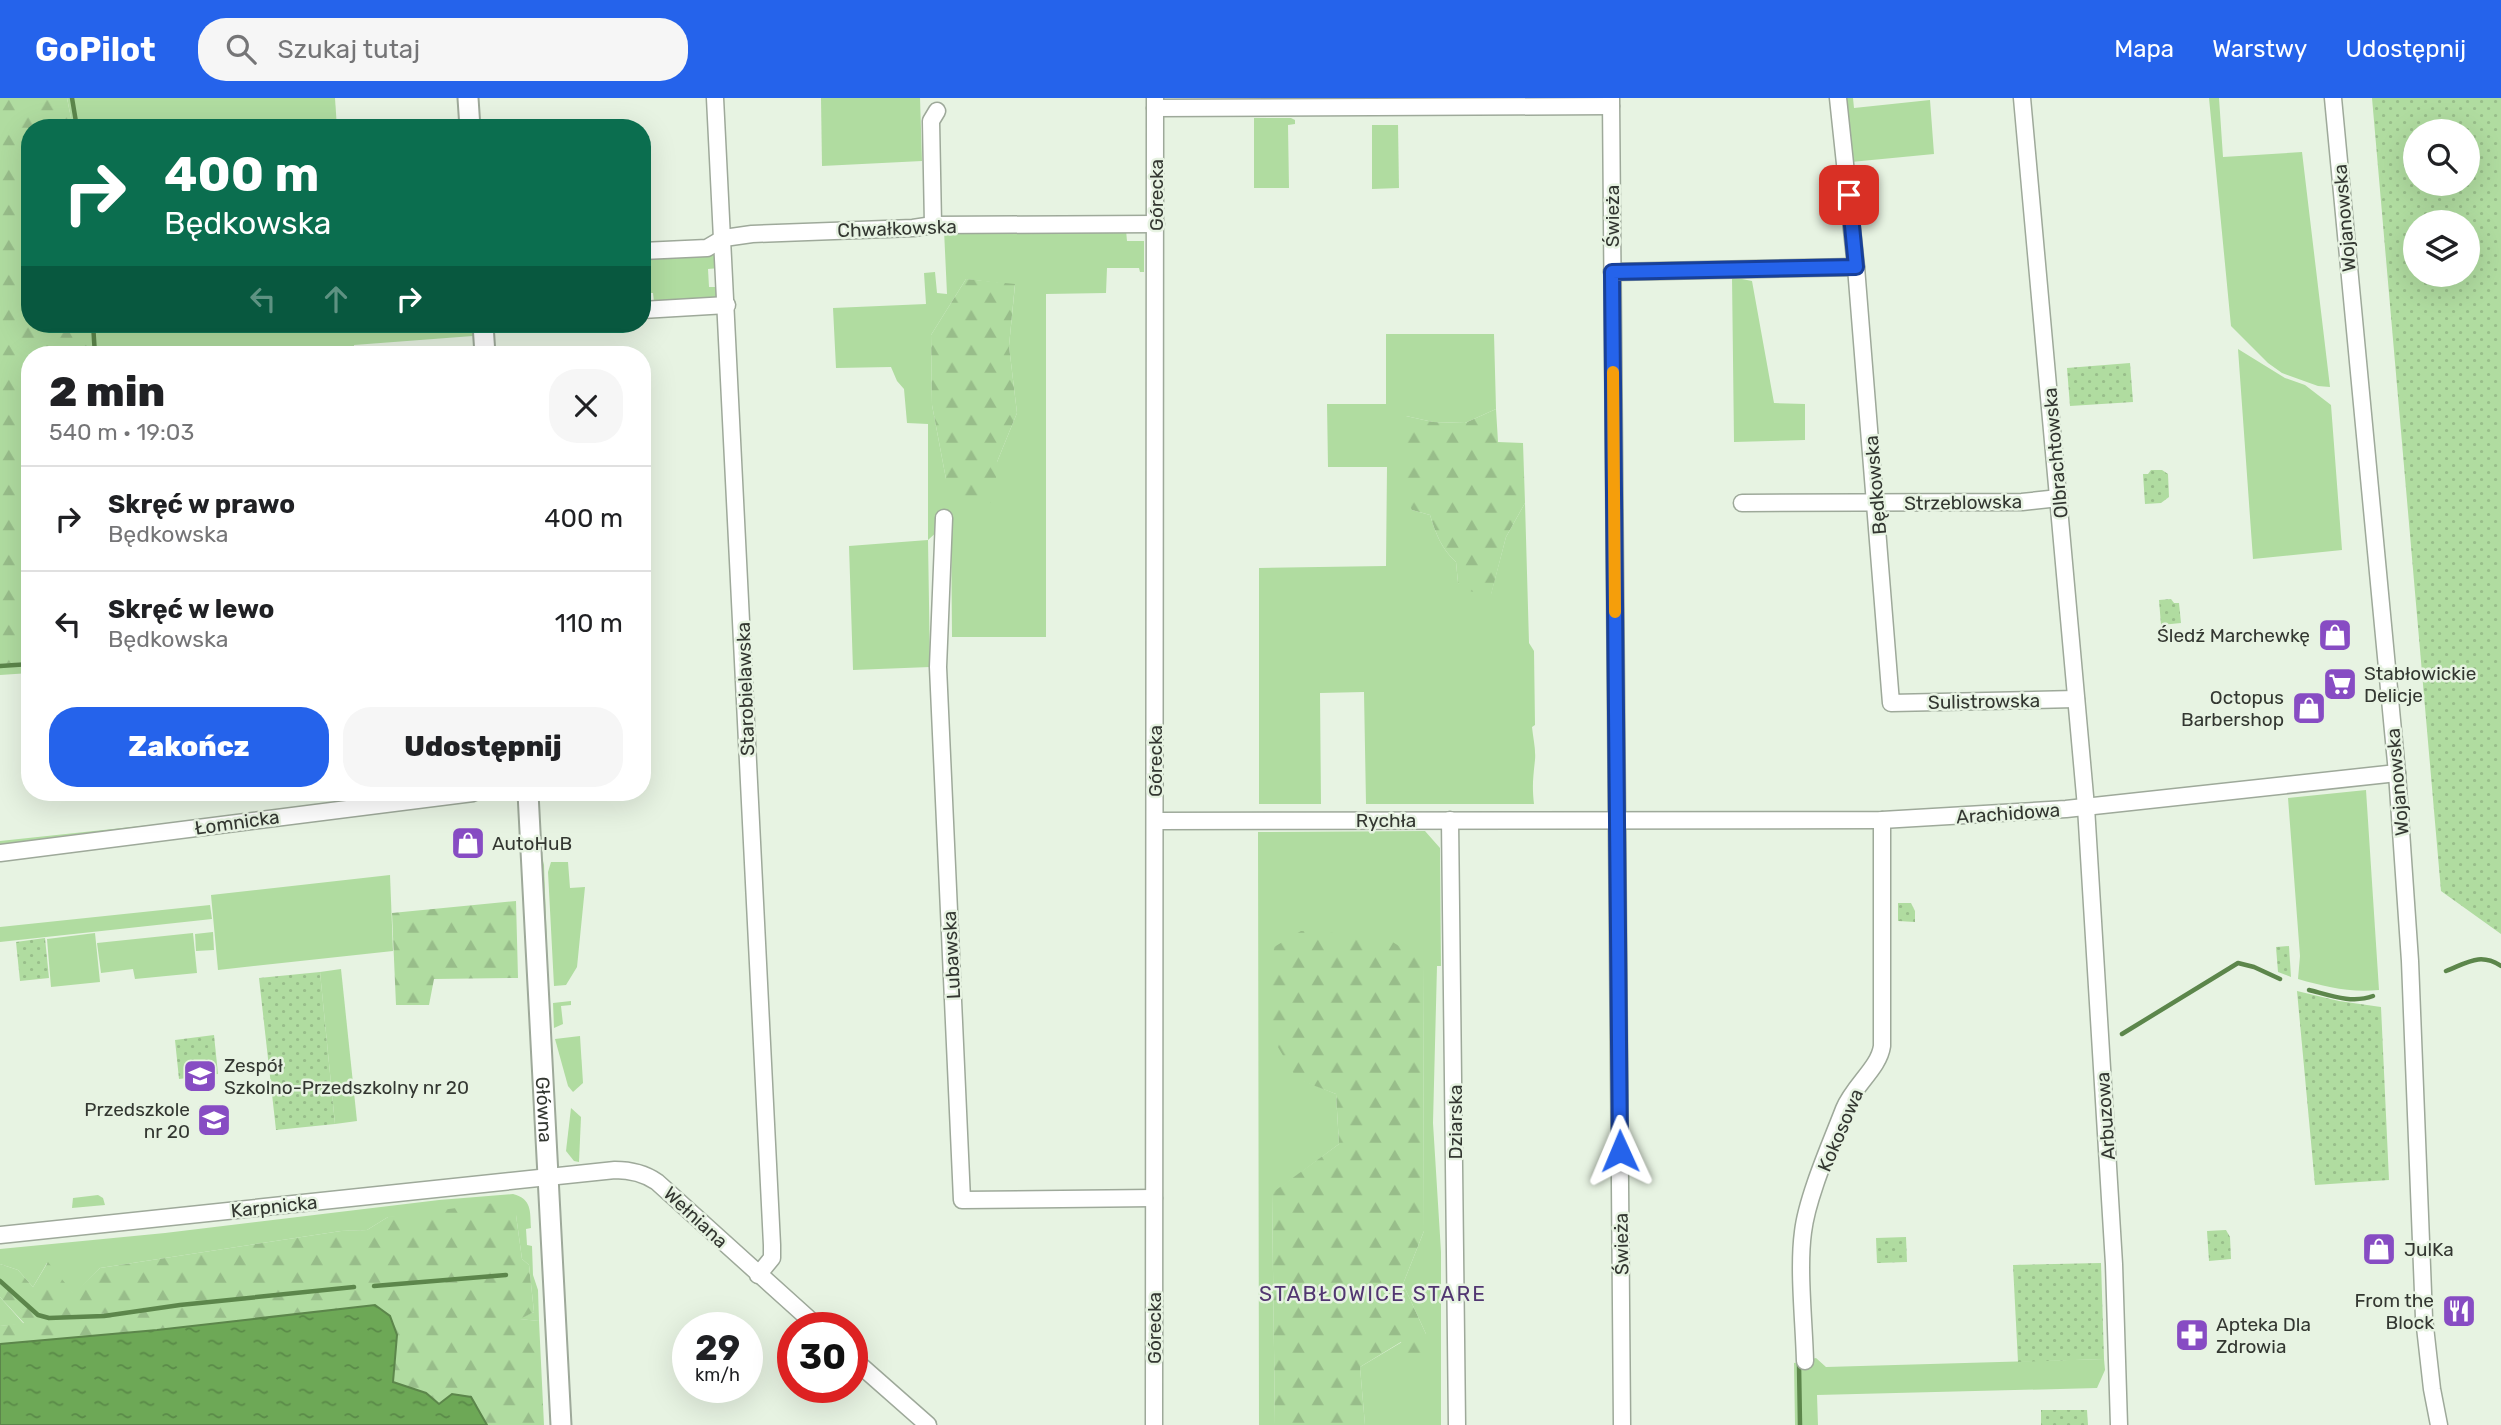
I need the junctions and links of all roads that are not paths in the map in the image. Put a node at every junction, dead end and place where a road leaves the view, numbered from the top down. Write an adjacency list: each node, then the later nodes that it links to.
1 (468, 98): 9 (street)
2 (715, 98): 12 (street, Starobielawska)
3 (1838, 98): 14 (street, Będkowska)
4 (2022, 98): 18 (street, Olbrachtowska)
5 (2333, 98): 24 (street, Wojanowska)
6 (1611, 102): 7 (street); 15 (street, Świeża)
7 (1155, 103): 10 (street, Górecka)
8 (937, 111): 11 (street)
9 (469, 119)
10 (1156, 224): 11 (street, Chwałkowska); 30 (street, Górecka)
11 (933, 225): 12 (street, Chwałkowska)
12 (724, 238): 13 (street, Chwałkowska); 16 (street, Starobielawska)
13 (651, 251)
14 (1856, 267): 15 (street); 19 (street, Będkowska)
15 (1612, 272): 31 (street, Świeża)
16 (727, 305): 17 (street); 36 (street, Starobielawska)
17 (651, 309)
18 (2059, 498): 19 (street, Strzeblowska); 22 (street, Olbrachtowska)
19 (1877, 502): 20 (street, Strzeblowska); 23 (street, Będkowska)
20 (1742, 503)
21 (944, 518): 34 (street, Lubawska)
22 (2077, 699): 23 (street, Sulistrowska); 27 (street, Olbrachtowska)
23 (1891, 703)
24 (2397, 773): 27 (street, Arachidowa); 46 (street, Wojanowska)
25 (411, 801): 32 (street, Łomnicka)
26 (528, 801): 33 (street, Główna)
27 (2086, 807): 29 (street, Arachidowa); 45 (street, Arbuzowa)
28 (1450, 820): 30 (street, Rychła); 31 (street, Rychła); 43 (street, Dziarska)
29 (1882, 820): 31 (street, Arachidowa); 38 (street, Kokosowa)
30 (1155, 821): 34 (street, Górecka)
31 (1616, 821): 44 (street, Świeża)
32 (0, 853)
33 (548, 1178): 35 (street, Karpnicka); 36 (street, Wełniana); 40 (street, Główna)
34 (1154, 1198): 42 (street, Górecka)
35 (0, 1235)
36 (758, 1275): 37 (street, Wełniana)
37 (801, 1312)
38 (1805, 1361)
39 (868, 1372): 41 (street)
40 (561, 1425)
41 (928, 1425)
42 (1154, 1425)
43 (1457, 1425)
44 (1622, 1425)
45 (2119, 1425)
46 (2439, 1425)

